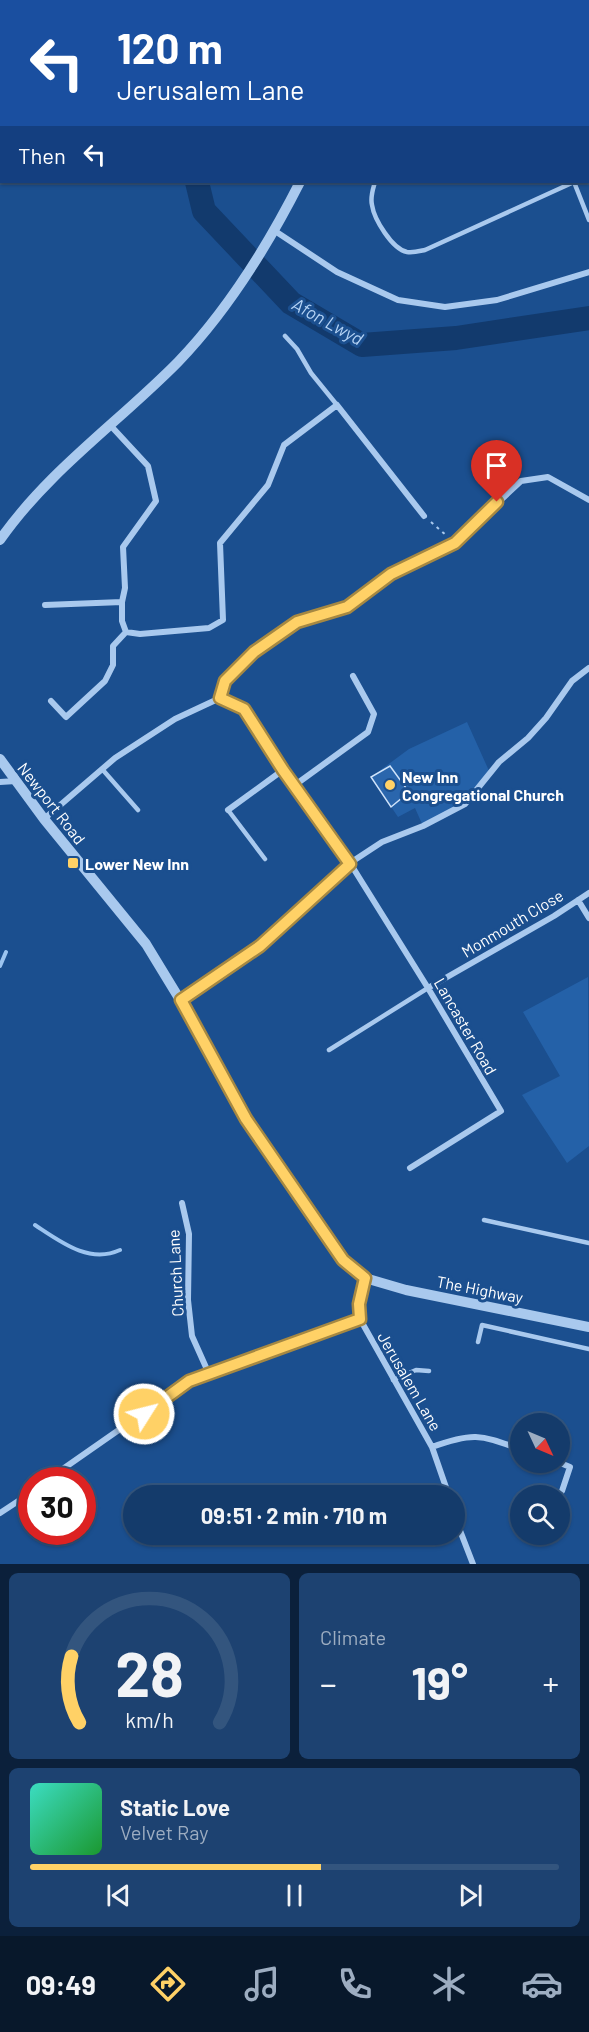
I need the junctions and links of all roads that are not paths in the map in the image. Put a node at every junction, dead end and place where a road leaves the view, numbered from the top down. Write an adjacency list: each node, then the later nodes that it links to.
1 (299, 183): 6 (street)
2 (375, 183): 3 (lane)
3 (572, 183)
4 (574, 183): 5 (lane)
5 (589, 220)
6 (275, 231): 7 (street); 10 (street)
7 (589, 272)
8 (285, 336): 9 (lane)
9 (337, 405): 12 (street); 16 (street)
10 (111, 426): 13 (street); 14 (street)
11 (589, 500): 19 (street)
12 (424, 516)
13 (0, 540)
14 (122, 602): 15 (street); 16 (street)
15 (45, 605)
16 (126, 632): 20 (street)
17 (589, 668): 31 (street)
18 (353, 676): 26 (street)
19 (220, 698): 22 (street); 23 (street, Lancaster Road)
20 (51, 701)
21 (0, 759): 24 (street, Newport Road)
22 (102, 769): 27 (lane); 29 (street)
23 (283, 770): 26 (street, Lancaster Road); 28 (street)
24 (16, 781): 25 (street); 29 (street, Newport Road)
25 (0, 782)
26 (295, 785): 31 (street, Lancaster Road)
27 (138, 810)
28 (228, 810): 30 (lane)
29 (44, 819): 36 (street, Newport Road)
30 (265, 859)
31 (350, 864): 35 (street, Lancaster Road); 36 (street)
32 (589, 893): 33 (street, Monmouth Close)
33 (578, 900): 34 (street, Monmouth Close); 35 (street, Monmouth Close)
34 (589, 918)
35 (428, 988): 37 (lane); 38 (street, Lancaster Road)
36 (181, 1000): 42 (street, Newport Road)
37 (329, 1050)
38 (410, 1168)
39 (182, 1203): 48 (street, Church Lane)
40 (484, 1220): 41 (lane)
41 (589, 1244)
42 (365, 1278): 43 (street, Jerusalem Lane); 44 (street, The Highway)
43 (360, 1319): 48 (street); 49 (street, Jerusalem Lane)
44 (589, 1327)
45 (478, 1342): 46 (lane)
46 (589, 1349)
47 (429, 1371): 49 (lane)
48 (209, 1374): 52 (street)
49 (393, 1380): 51 (street, Jerusalem Lane)
50 (510, 1446): 51 (street)
51 (432, 1447): 53 (street, Jerusalem Lane)
52 (66, 1467)
53 (445, 1485)
54 (18, 1501): 55 (street)
55 (0, 1513)
56 (465, 1543): 57 (street)
57 (473, 1564)

